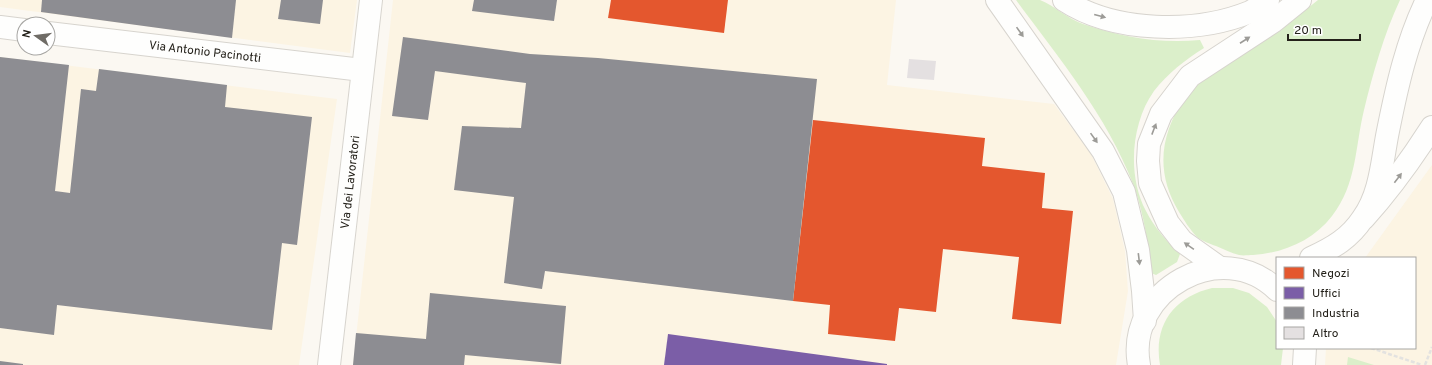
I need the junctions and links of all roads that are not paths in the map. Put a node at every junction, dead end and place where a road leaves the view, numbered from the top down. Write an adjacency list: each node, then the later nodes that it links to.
1 (371, 0): 10 (main road, Via dei Lavoratori)
2 (997, 0): 18 (main road, one-way to 18)
3 (1064, 0): 4 (main road, one-way to 4)
4 (1268, 0)
5 (1300, 0): 15 (main road, one-way to 5)
6 (1427, 0): 12 (main road)
7 (0, 28): 8 (main road)
8 (16, 29)
9 (56, 34): 10 (main road, Via Antonio Pacinotti)
10 (362, 70): 20 (main road, Via dei Lavoratori)
11 (1432, 127): 12 (main road, one-way to 11)
12 (1364, 218): 13 (main road)
13 (1331, 253): 14 (main road)
14 (1315, 257)
15 (1220, 268): 16 (main road); 18 (main road)
16 (1268, 275): 17 (main road)
17 (1276, 288)
18 (1144, 321): 21 (main road)
19 (1305, 349): 22 (main road)
20 (329, 365)
21 (1140, 365)
22 (1304, 365)

